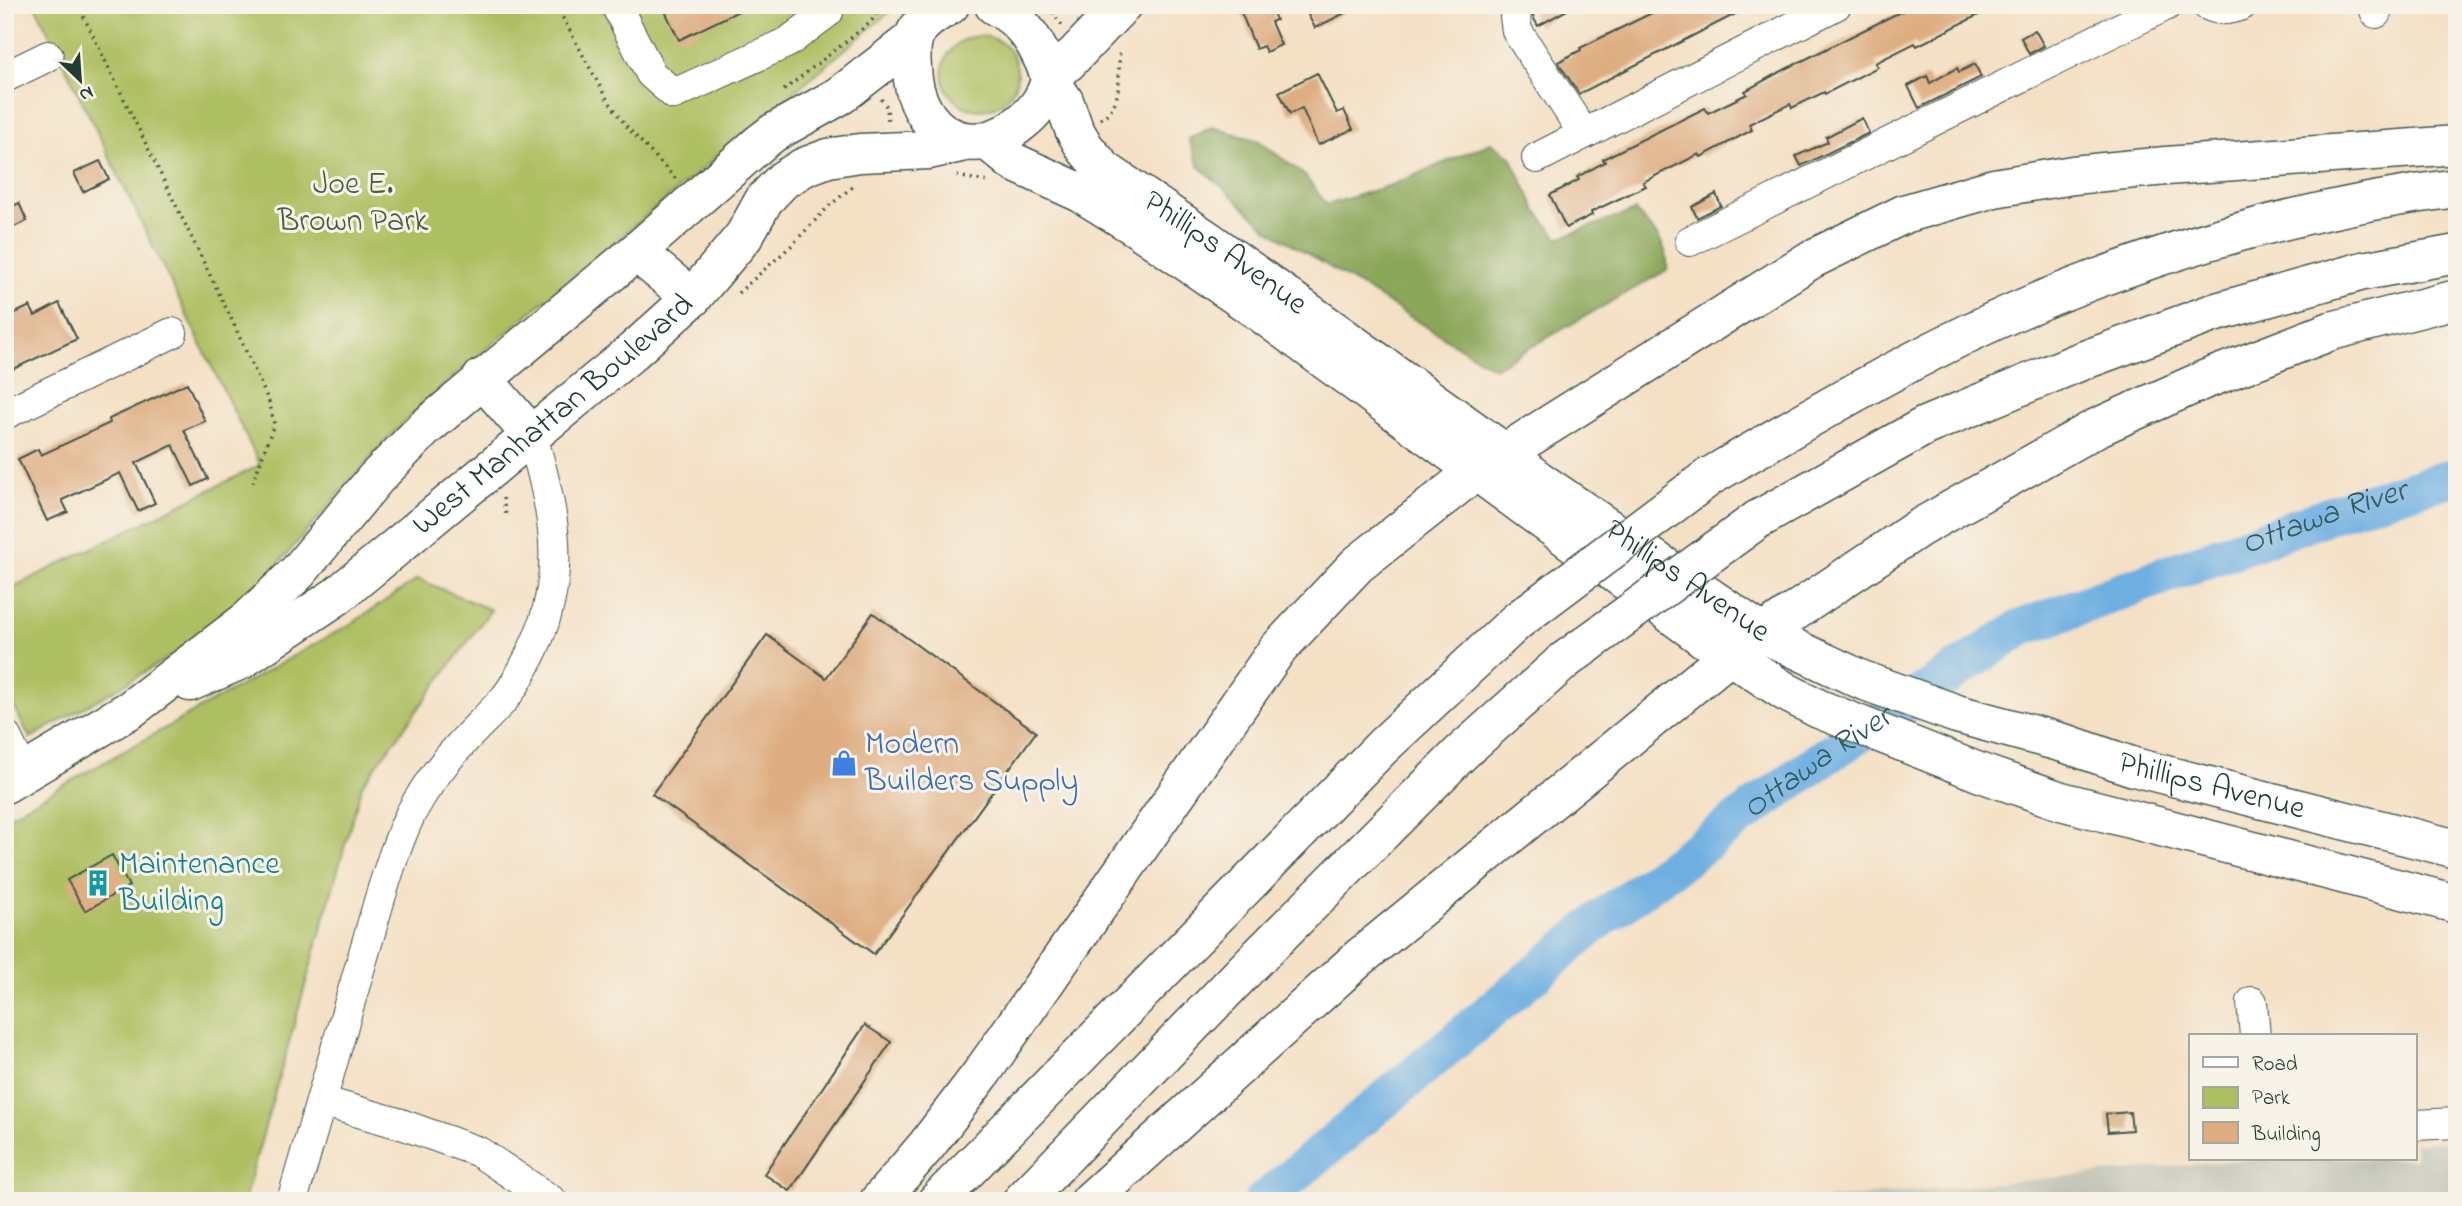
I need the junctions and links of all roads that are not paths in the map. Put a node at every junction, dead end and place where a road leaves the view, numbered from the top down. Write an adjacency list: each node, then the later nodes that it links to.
1 (616, 5): 2 (street)
2 (829, 5)
3 (950, 5): 11 (main road, West Manhattan Boulevard)
4 (994, 5): 14 (main road, Phillips Avenue)
5 (1518, 5): 15 (street)
6 (1836, 5): 15 (street)
7 (2167, 5): 20 (street)
8 (2242, 5): 9 (street)
9 (2208, 6)
10 (1122, 22): 14 (main road)
11 (912, 26): 17 (main road); 21 (main road, West Manhattan Boulevard)
12 (48, 56): 13 (street)
13 (5, 77)
14 (1050, 79): 17 (main road, West Manhattan Boulevard); 29 (main road, Phillips Avenue)
15 (1584, 134): 18 (street)
16 (2457, 145): 29 (main road)
17 (968, 154): 23 (main road, West Manhattan Boulevard); 29 (main road)
18 (1537, 158)
19 (2457, 188): 45 (main road, bridge)
20 (1690, 241)
21 (636, 252): 23 (main road); 26 (main road, West Manhattan Boulevard)
22 (2457, 254): 46 (main road, bridge)
23 (692, 298): 28 (main road, West Manhattan Boulevard)
24 (2457, 299): 30 (main road)
25 (172, 333): 27 (street)
26 (482, 378): 28 (main road); 32 (main road, West Manhattan Boulevard)
27 (8, 407)
28 (536, 449): 32 (main road, West Manhattan Boulevard); 39 (street)
29 (1490, 462): 30 (main road, Phillips Avenue); 31 (main road, Phillips Avenue); 44 (main road)
30 (1762, 633): 31 (main road); 35 (main road, Phillips Avenue)
31 (1716, 646): 36 (main road, Phillips Avenue); 47 (main road)
32 (131, 709): 34 (main road, West Manhattan Boulevard)
33 (5, 735): 34 (street)
34 (15, 779)
35 (2457, 849)
36 (2457, 904)
37 (2252, 1002): 38 (street)
38 (2255, 1034)
39 (321, 1101): 42 (street); 43 (street)
40 (2457, 1123): 41 (street)
41 (2416, 1125)
42 (292, 1201)
43 (552, 1201)
44 (879, 1201)
45 (937, 1201)
46 (1022, 1201)
47 (1090, 1201)

